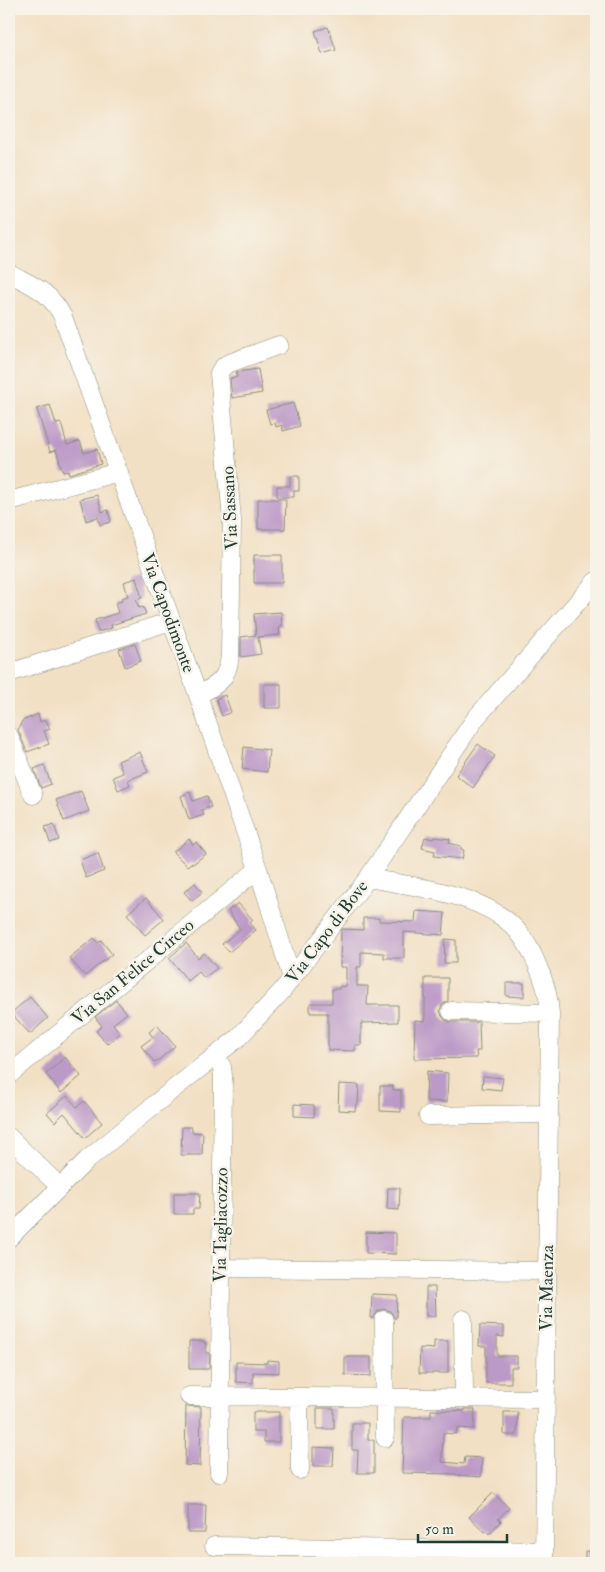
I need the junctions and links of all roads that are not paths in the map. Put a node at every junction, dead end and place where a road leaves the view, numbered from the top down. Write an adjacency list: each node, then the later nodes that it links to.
1 (9, 273): 3 (street, Via Capodimonte)
2 (279, 345): 8 (street, Via Sassano)
3 (119, 472): 4 (street); 6 (street, Via Capodimonte)
4 (9, 502)
5 (596, 581): 12 (street, Via Capo di Bove)
6 (171, 621): 7 (street); 8 (street, Via Capodimonte)
7 (9, 673)
8 (198, 696): 11 (street, Via Capodimonte)
9 (9, 736): 10 (street)
10 (33, 795)
11 (258, 869): 13 (street, Via Capodimonte); 17 (street, Via San Felice Circeo)
12 (368, 878): 13 (street, Via Capo di Bove); 15 (street, Via Maenza)
13 (292, 978): 16 (street, Via Capo di Bove)
14 (451, 1011): 15 (street)
15 (550, 1013): 18 (street, Via Maenza)
16 (216, 1056): 21 (street, Via Capo di Bove); 23 (street, Via Tagliacozzo)
17 (9, 1074)
18 (549, 1114): 19 (street); 24 (street, Via Maenza)
19 (428, 1116)
20 (9, 1137): 21 (street)
21 (60, 1186): 22 (street, Via Capo di Bove)
22 (9, 1238)
23 (220, 1268): 24 (street); 28 (street, Via Tagliacozzo)
24 (547, 1270): 32 (street, Via Maenza)
25 (384, 1320): 30 (street)
26 (463, 1320): 31 (street)
27 (188, 1396): 28 (street)
28 (220, 1396): 29 (street); 35 (street, Via Tagliacozzo)
29 (299, 1397): 30 (street); 34 (street)
30 (385, 1398): 31 (street); 33 (street)
31 (464, 1398): 32 (street)
32 (546, 1399): 37 (street, Via Maenza)
33 (385, 1438)
34 (300, 1470)
35 (219, 1473)
36 (214, 1546): 37 (street)
37 (544, 1557)

